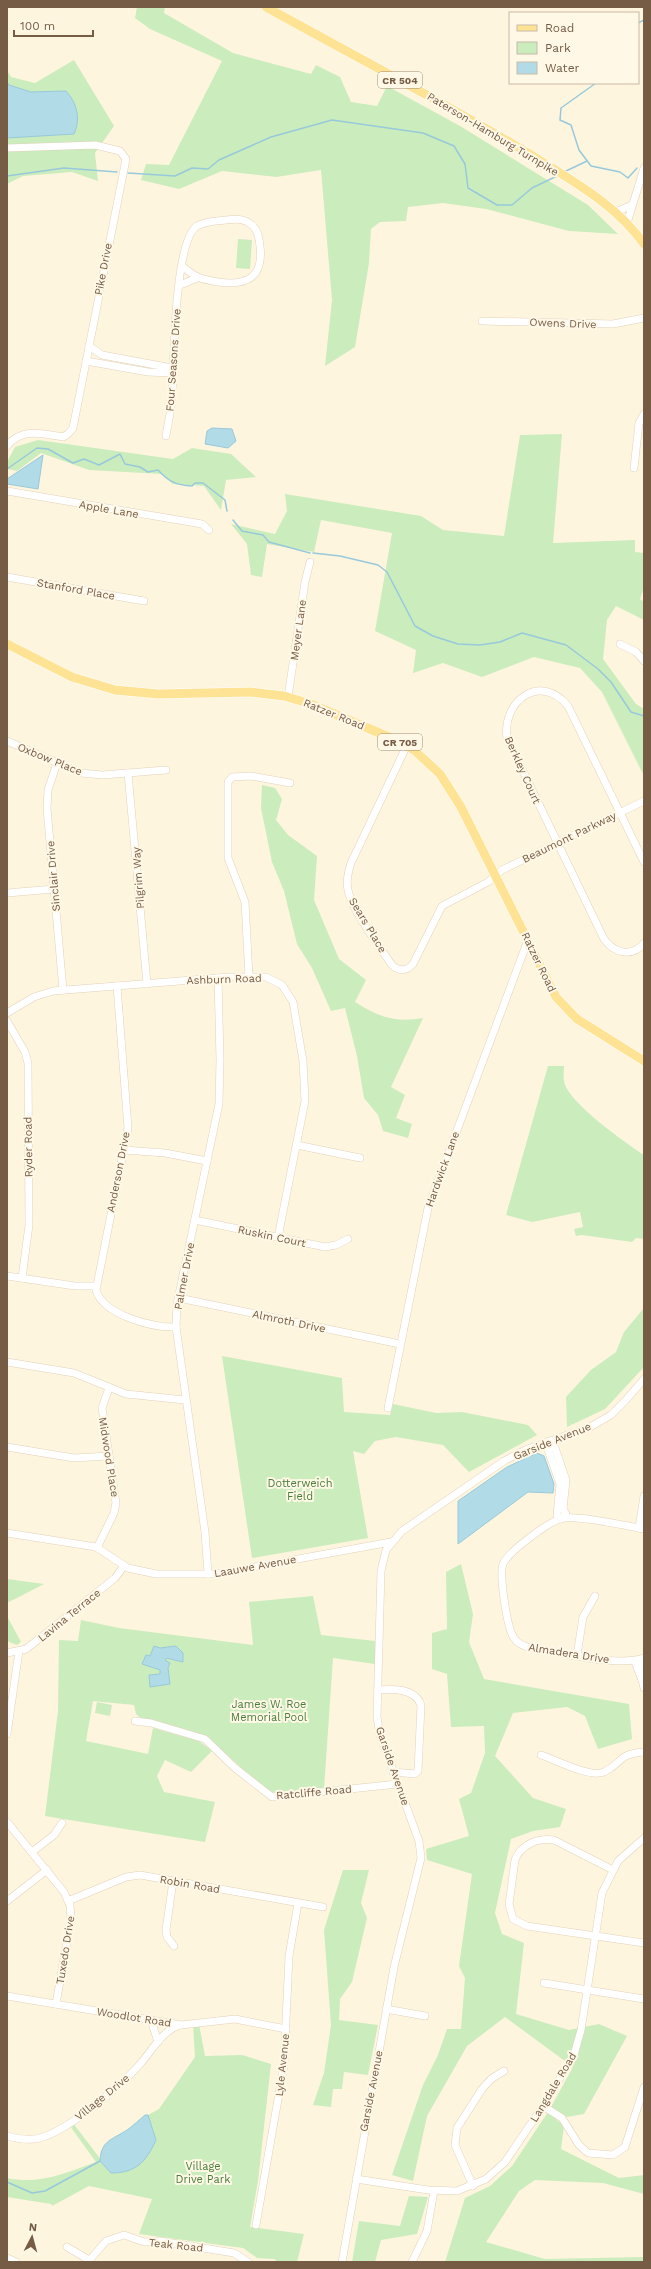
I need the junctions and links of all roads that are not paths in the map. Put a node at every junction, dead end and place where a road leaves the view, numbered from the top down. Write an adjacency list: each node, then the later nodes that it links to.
1 (266, 7): 5 (main road, Paterson-Hamburg Turnpike / CR 504)
2 (7, 148): 13 (street, Pike Drive)
3 (644, 168): 4 (street)
4 (632, 204): 5 (street); 6 (street)
5 (616, 212): 6 (main road, Paterson-Hamburg Turnpike / CR 504)
6 (627, 223): 7 (main road, Paterson-Hamburg Turnpike / CR 504)
7 (644, 244)
8 (183, 267): 9 (street, Four Seasons Drive); 9 (street, Four Seasons Drive); 10 (street, Four Seasons Drive)
9 (197, 278): 10 (street)
10 (180, 285): 17 (street, Four Seasons Drive)
11 (644, 318): 12 (street, Owens Drive)
12 (482, 321)
13 (89, 346): 14 (street); 15 (street, Pike Drive)
14 (122, 359): 16 (street); 17 (street)
15 (86, 362): 16 (street); 20 (street, Pike Drive)
16 (121, 367): 17 (street)
17 (172, 371): 19 (street, Four Seasons Drive)
18 (644, 414): 21 (street)
19 (166, 436)
20 (7, 446)
21 (634, 468)
22 (7, 491): 23 (street, Apple Lane)
23 (209, 530)
24 (310, 562): 30 (street, Meyer Lane)
25 (7, 577): 26 (street, Stanford Place)
26 (144, 601)
27 (7, 644): 30 (main road, Ratzer Road / CR 705)
28 (620, 644): 29 (street)
29 (644, 661)
30 (288, 697): 32 (main road, Ratzer Road / CR 705)
31 (7, 742): 33 (street, Oxbow Place)
32 (407, 745): 41 (main road, Ratzer Road / CR 705); 41 (street, Sears Place)
33 (57, 764): 35 (street, Oxbow Place); 42 (street, Sinclair Drive)
34 (166, 770): 35 (street, Oxbow Place)
35 (128, 773): 48 (street, Pilgrim Way)
36 (290, 783): 46 (street)
37 (644, 801): 38 (street, Beaumont Parkway)
38 (620, 813): 39 (street, Beaumont Parkway); 39 (street, Berkley Court); 40 (street, Berkley Court)
39 (557, 843): 41 (street, Beaumont Parkway); 45 (street, Berkley Court)
40 (644, 862)
41 (495, 875): 44 (main road, Ratzer Road / CR 705)
42 (54, 889): 43 (street); 50 (street, Sinclair Drive)
43 (7, 893)
44 (528, 940): 53 (main road, Ratzer Road / CR 705); 66 (street, Hardwick Lane)
45 (644, 943)
46 (249, 976): 47 (street, Ashburn Road); 54 (street, Ashburn Road)
47 (218, 978): 48 (street, Ashburn Road); 57 (street, Palmer Drive)
48 (147, 984): 49 (street, Ashburn Road)
49 (117, 986): 50 (street, Ashburn Road); 55 (street, Anderson Drive)
50 (63, 990): 51 (street, Ashburn Road)
51 (7, 1013)
52 (7, 1021): 62 (street, Ryder Road)
53 (644, 1061)
54 (296, 1145): 56 (street); 59 (street, Ashburn Road)
55 (124, 1150): 57 (street); 63 (street, Anderson Drive)
56 (360, 1158)
57 (207, 1161): 58 (street, Palmer Drive)
58 (195, 1220): 59 (street, Ruskin Court); 64 (street, Palmer Drive)
59 (278, 1237): 60 (street, Ruskin Court)
60 (348, 1239)
61 (7, 1276): 62 (street)
62 (22, 1278): 63 (street)
63 (96, 1286): 65 (street)
64 (178, 1298): 65 (street, Palmer Drive); 66 (street, Almroth Drive)
65 (176, 1327): 70 (street, Palmer Drive)
66 (400, 1344): 71 (street, Hardwick Lane)
67 (7, 1362): 69 (street)
68 (643, 1383): 72 (street, Garside Avenue)
69 (109, 1388): 70 (street); 74 (street, Midwood Place)
70 (185, 1400): 82 (street, Palmer Drive)
71 (388, 1408)
72 (550, 1444): 76 (street); 79 (street, Garside Avenue)
73 (7, 1447): 74 (street)
74 (109, 1456): 80 (street, Midwood Place)
75 (644, 1496): 77 (street)
76 (561, 1519): 77 (street, Almadera Drive); 86 (street, Almadera Drive)
77 (641, 1528)
78 (7, 1533): 80 (street, Laauwe Avenue)
79 (391, 1542): 82 (street, Laauwe Avenue); 89 (street, Garside Avenue)
80 (97, 1548): 81 (street, Laauwe Avenue)
81 (124, 1566): 82 (street, Laauwe Avenue); 84 (street, Lavina Terrace)
82 (208, 1574)
83 (595, 1596): 86 (street)
84 (19, 1651): 85 (street, Lavina Terrace); 91 (street)
85 (7, 1653)
86 (577, 1655): 87 (street, Almadera Drive)
87 (641, 1659): 88 (street)
88 (644, 1688)
89 (378, 1690): 94 (street, Garside Avenue); 94 (street)
90 (135, 1721): 95 (street, Ratcliffe Road)
91 (7, 1734)
92 (644, 1752): 93 (street)
93 (541, 1755)
94 (393, 1772): 95 (street, Garside Avenue)
95 (398, 1784): 115 (street, Garside Avenue)
96 (7, 1822): 99 (street, Tuxedo Drive)
97 (62, 1823): 99 (street)
98 (644, 1838): 101 (street, Langdale Road)
99 (32, 1852): 100 (street, Tuxedo Drive)
100 (47, 1870): 103 (street); 104 (street, Tuxedo Drive)
101 (612, 1870): 107 (street, Langdale Road); 107 (street)
102 (173, 1881): 104 (street, Robin Road); 105 (street, Robin Road); 109 (street)
103 (7, 1901)
104 (68, 1901): 114 (street, Tuxedo Drive)
105 (298, 1903): 106 (street, Robin Road); 119 (street, Lyle Avenue)
106 (323, 1907)
107 (596, 1936): 108 (street); 111 (street, Langdale Road)
108 (644, 1943)
109 (174, 1946)
110 (544, 1983): 111 (street)
111 (588, 1990): 113 (street); 123 (street, Langdale Road)
112 (7, 1996): 114 (street, Woodlot Road)
113 (644, 1999)
114 (56, 2004): 117 (street, Woodlot Road)
115 (386, 2009): 116 (street); 125 (street, Garside Avenue)
116 (425, 2016)
117 (151, 2020): 118 (street, Woodlot Road); 120 (street)
118 (181, 2025): 119 (street, Woodlot Road); 120 (street, Village Drive)
119 (286, 2029): 128 (street, Lyle Avenue)
120 (158, 2042): 124 (street, Village Drive)
121 (504, 2071): 126 (street)
122 (644, 2087): 123 (street)
123 (543, 2106): 126 (street, Langdale Road)
124 (7, 2136)
125 (356, 2179): 127 (street, Langdale Road); 134 (street, Garside Avenue)
126 (473, 2186): 127 (street, Langdale Road)
127 (434, 2191): 135 (street)
128 (256, 2226)
129 (67, 2247): 131 (street)
130 (7, 2258): 132 (street)
131 (89, 2261): 133 (street, Teak Road)
132 (16, 2262)
133 (248, 2262)
134 (342, 2262)
135 (412, 2262)

